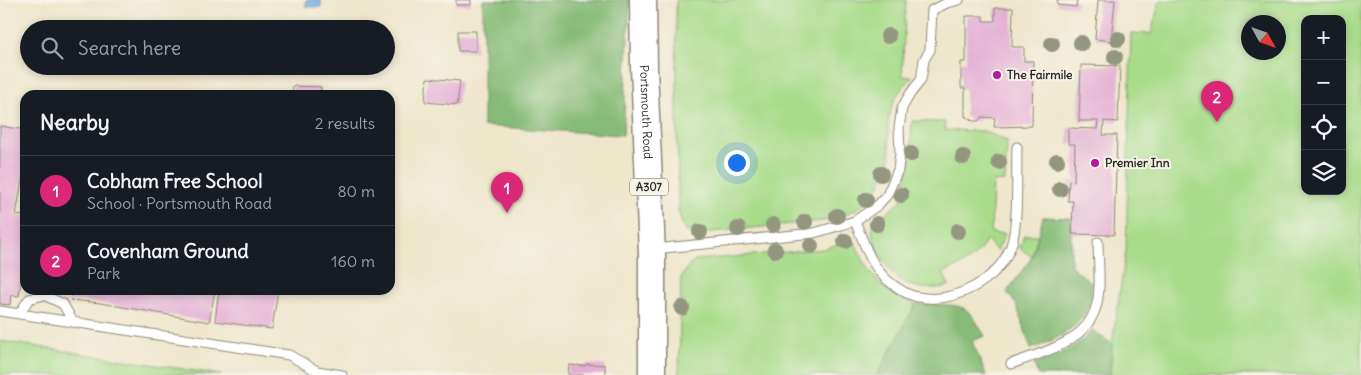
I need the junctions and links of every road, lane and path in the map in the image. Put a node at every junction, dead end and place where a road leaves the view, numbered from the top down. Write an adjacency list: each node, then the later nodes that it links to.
1 (643, 0): 6 (main road, Portsmouth Road / A307)
2 (959, 0): 4 (lane)
3 (1017, 147): 4 (lane)
4 (855, 221): 6 (lane)
5 (1098, 242): 10 (lane)
6 (652, 250): 12 (main road, Portsmouth Road / A307)
7 (0, 311): 8 (lane)
8 (19, 314): 9 (lane); 9 (lane)
9 (73, 322): 11 (lane)
10 (1011, 364)
11 (342, 375)
12 (652, 375)

